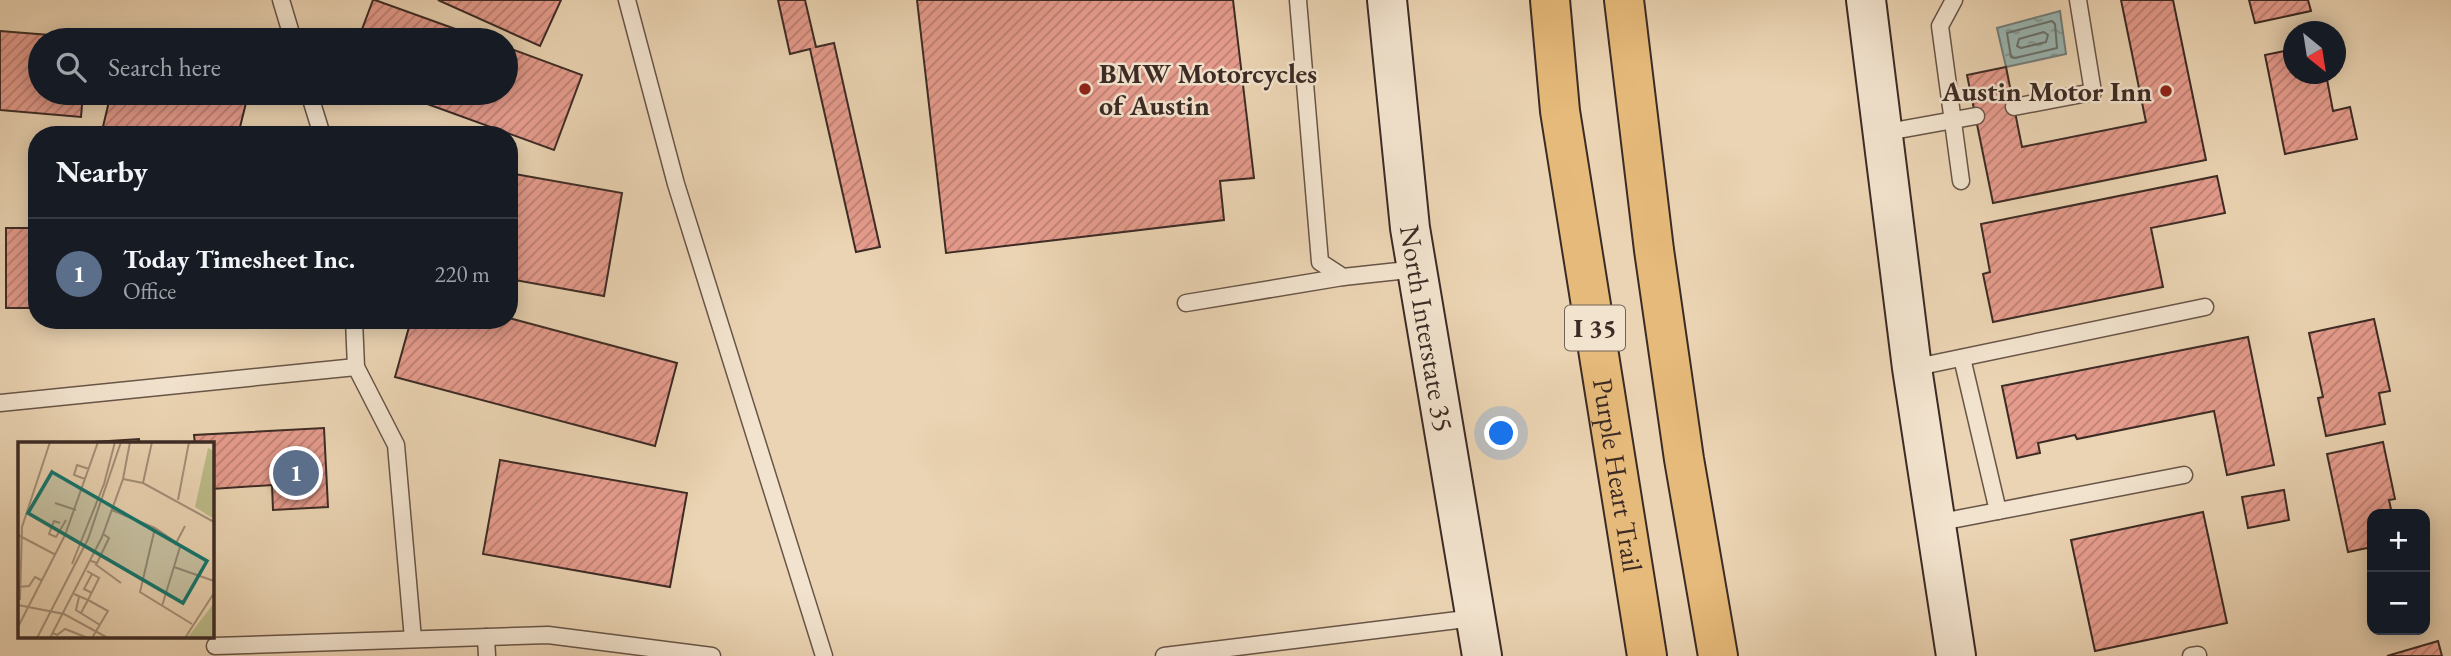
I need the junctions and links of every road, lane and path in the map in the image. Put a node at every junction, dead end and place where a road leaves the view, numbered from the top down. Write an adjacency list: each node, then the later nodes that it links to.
1 (281, 0): 10 (lane)
2 (627, 0): 37 (lane)
3 (1298, 0): 19 (lane)
4 (1387, 0): 18 (main road, North Interstate 35)
5 (1550, 0): 40 (highway, Purple Heart Trail / I 35)
6 (1624, 0): 41 (highway, I 35)
7 (1866, 0): 16 (main road)
8 (1954, 0): 14 (lane)
9 (2078, 0): 12 (lane)
10 (289, 28)
11 (313, 105): 15 (lane)
12 (2014, 107)
13 (1976, 116): 14 (lane)
14 (1954, 119): 16 (lane); 17 (lane)
15 (319, 126)
16 (1882, 133): 25 (main road)
17 (1961, 181)
18 (1417, 269): 19 (lane); 30 (main road, North Interstate 35)
19 (1342, 277): 20 (lane)
20 (1186, 303)
21 (2204, 307): 23 (lane)
22 (354, 329): 24 (lane)
23 (1962, 358): 25 (lane); 28 (lane)
24 (356, 367): 26 (lane); 32 (lane)
25 (1912, 368): 29 (main road)
26 (0, 403)
27 (2184, 475): 28 (lane)
28 (1998, 511): 29 (lane)
29 (1935, 523): 42 (main road)
30 (1475, 618): 34 (lane); 39 (main road, North Interstate 35)
31 (486, 637): 32 (lane); 35 (lane); 36 (lane)
32 (413, 639): 33 (lane)
33 (215, 646)
34 (1247, 651): 38 (lane)
35 (487, 656)
36 (712, 656)
37 (824, 656)
38 (1164, 656)
39 (1482, 656)
40 (1647, 656)
41 (1718, 656)
42 (1956, 656)

